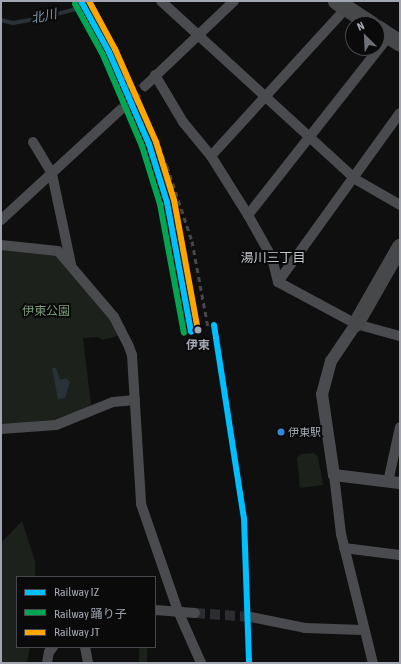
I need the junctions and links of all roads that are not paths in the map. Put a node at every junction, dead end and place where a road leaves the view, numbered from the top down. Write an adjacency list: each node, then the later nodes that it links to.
1 (161, 1): 5 (street)
2 (234, 1): 5 (street)
3 (341, 4): 4 (highway); 9 (street)
4 (359, 16)
5 (196, 36): 7 (street); 9 (street)
6 (389, 36): 12 (street)
7 (155, 75): 8 (street); 14 (street)
8 (145, 86)
9 (265, 97): 12 (street); 14 (street)
10 (120, 110): 15 (street)
11 (400, 113): 16 (street)
12 (309, 136): 16 (street); 18 (street)
13 (33, 142): 15 (street)
14 (211, 156): 18 (street)
15 (52, 174): 19 (street); 22 (street)
16 (355, 178): 17 (street); 23 (street)
17 (400, 205)
18 (248, 215): 23 (street)
19 (1, 220)
20 (1, 246): 22 (street)
21 (400, 247): 24 (main road)
22 (71, 264): 26 (street)
23 (278, 282): 24 (street)
24 (356, 324): 25 (street); 29 (street)
25 (400, 336)
26 (135, 400): 28 (street); 34 (street)
27 (400, 427): 30 (street)
28 (1, 429)
29 (334, 475): 30 (street); 31 (street)
30 (394, 482)
31 (344, 548): 32 (street); 37 (street)
32 (400, 555)
33 (156, 610): 34 (street)
34 (178, 611): 35 (street); 42 (street)
35 (195, 613)
36 (251, 617): 37 (street)
37 (364, 630): 43 (street)
38 (52, 648): 40 (street)
39 (85, 648): 41 (street)
40 (47, 663)
41 (88, 663)
42 (201, 663)
43 (374, 663)

